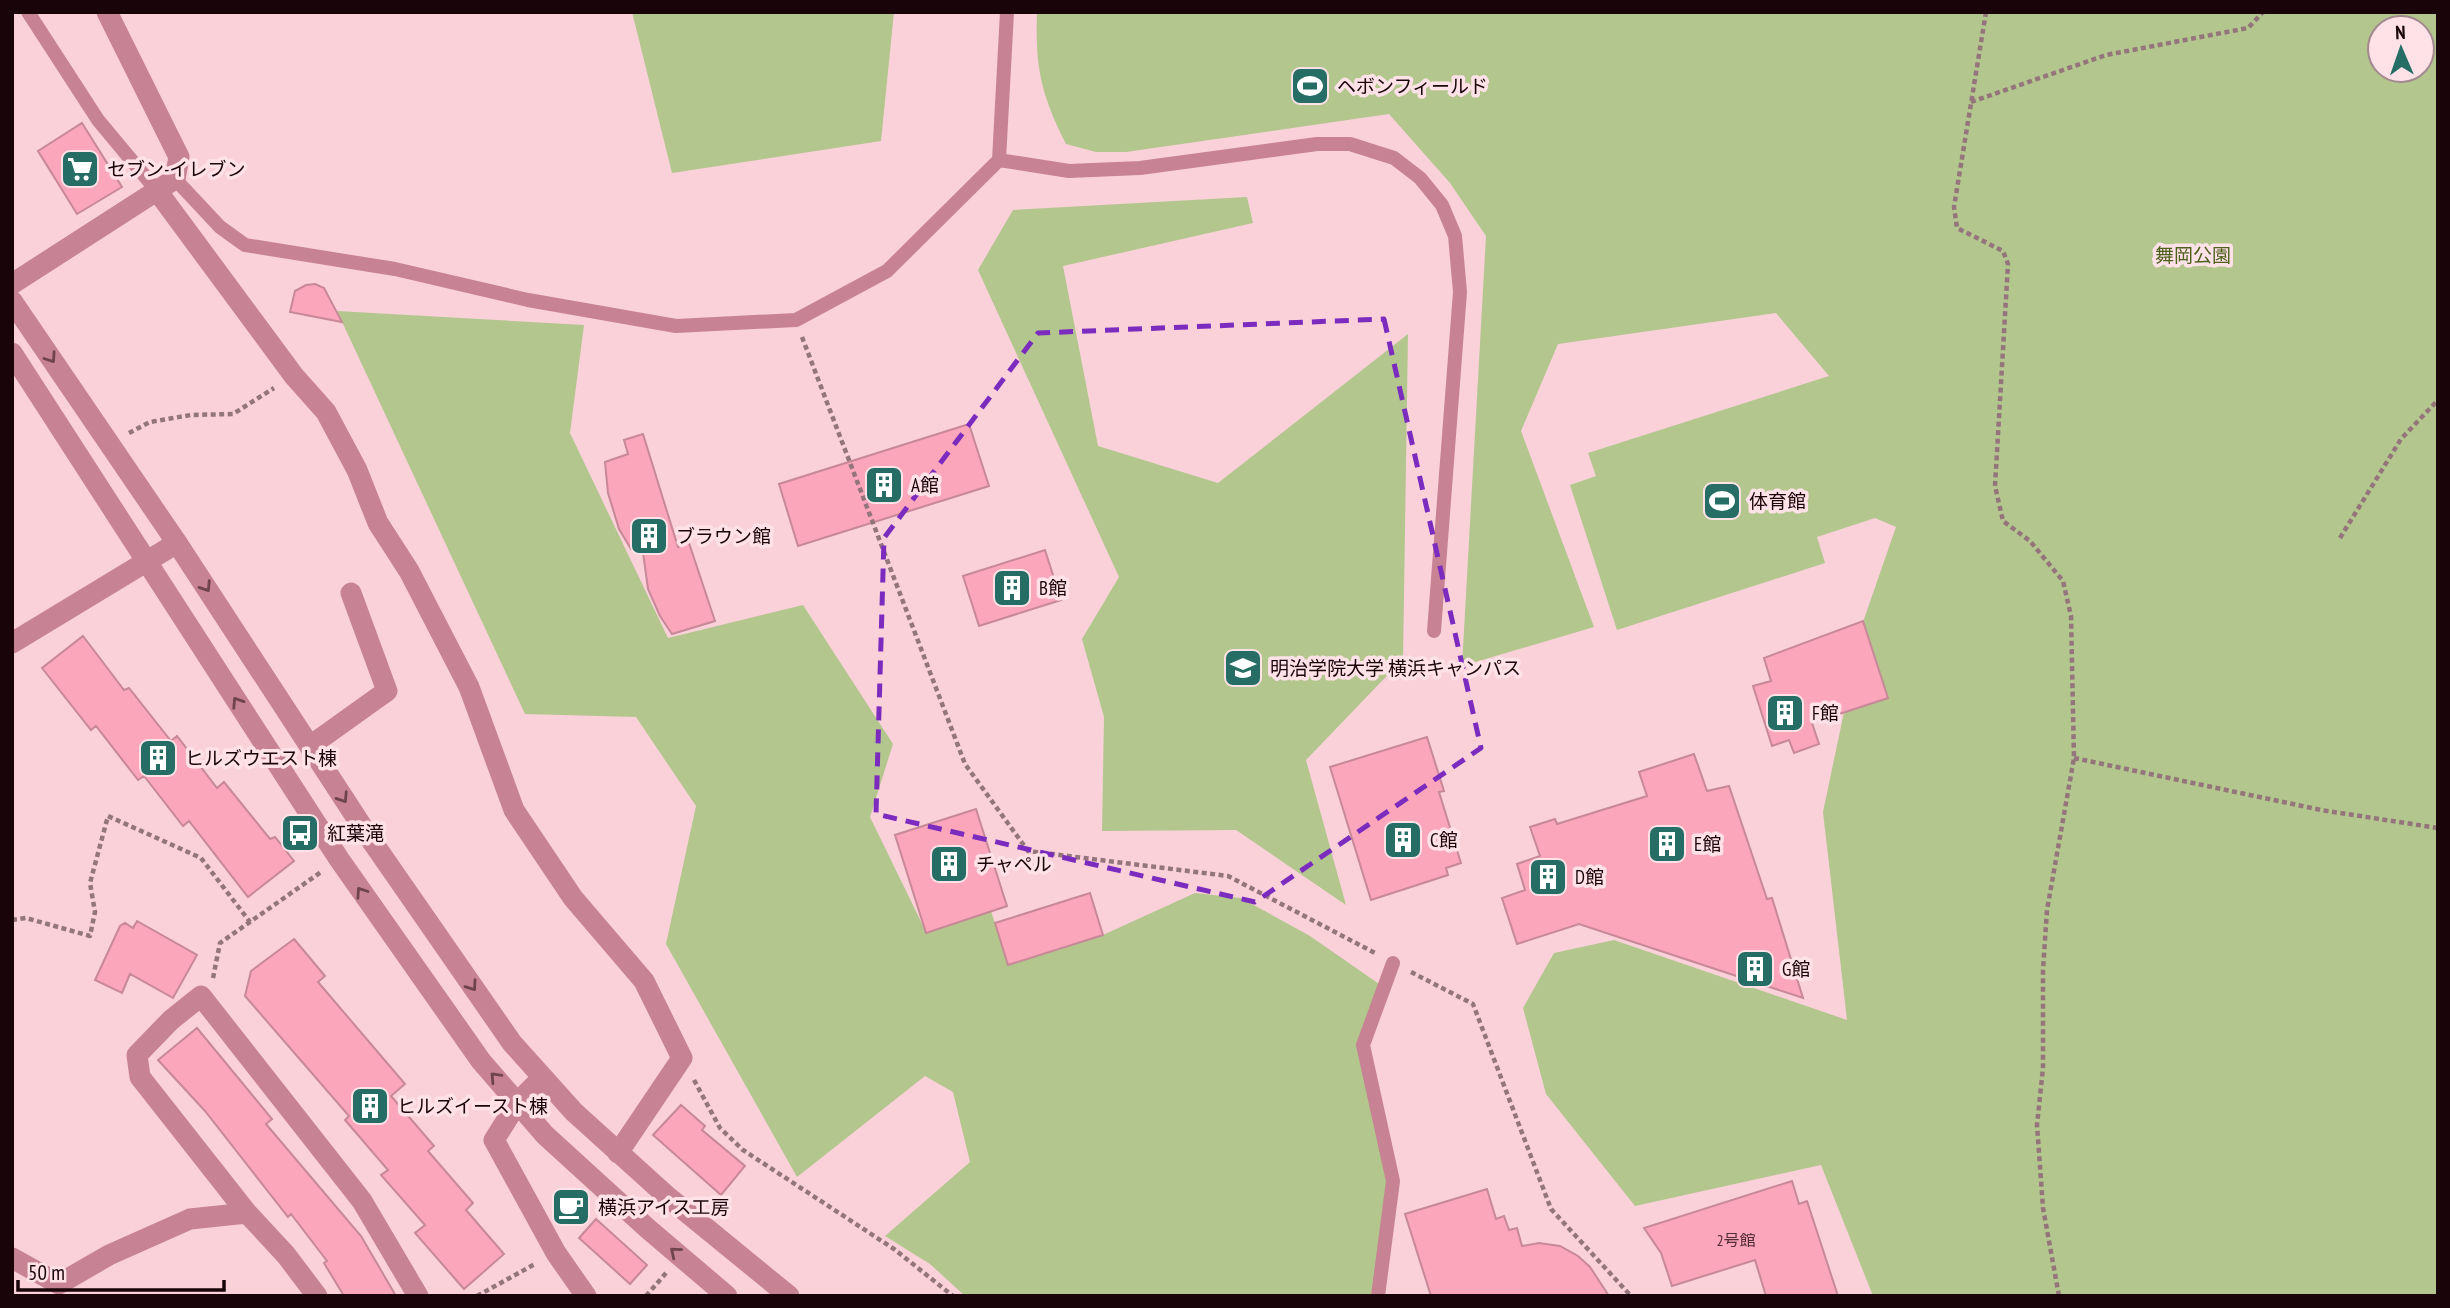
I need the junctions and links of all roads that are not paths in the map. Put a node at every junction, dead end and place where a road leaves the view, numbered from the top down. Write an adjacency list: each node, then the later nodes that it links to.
1 (28, 12): 5 (lane)
2 (107, 12): 5 (street)
3 (1007, 12): 4 (lane)
4 (999, 160): 5 (lane); 12 (lane)
5 (167, 186): 6 (street); 18 (street)
6 (12, 284)
7 (12, 302): 9 (street, one-way to 9)
8 (12, 353): 10 (street)
9 (177, 543): 10 (street); 14 (street, one-way to 14)
10 (147, 562): 13 (street); 17 (street, one-way to 10)
11 (351, 593): 14 (street)
12 (1434, 631)
13 (12, 643)
14 (310, 746): 16 (street, one-way to 16)
15 (1393, 963): 26 (lane)
16 (542, 1078): 17 (street); 18 (street)
17 (518, 1102): 23 (street); 24 (street, one-way to 17)
18 (618, 1153): 25 (street)
19 (247, 1213): 20 (street); 21 (street); 22 (street)
20 (12, 1258)
21 (317, 1296)
22 (418, 1296)
23 (586, 1296)
24 (727, 1296)
25 (789, 1296)
26 (1378, 1296)

